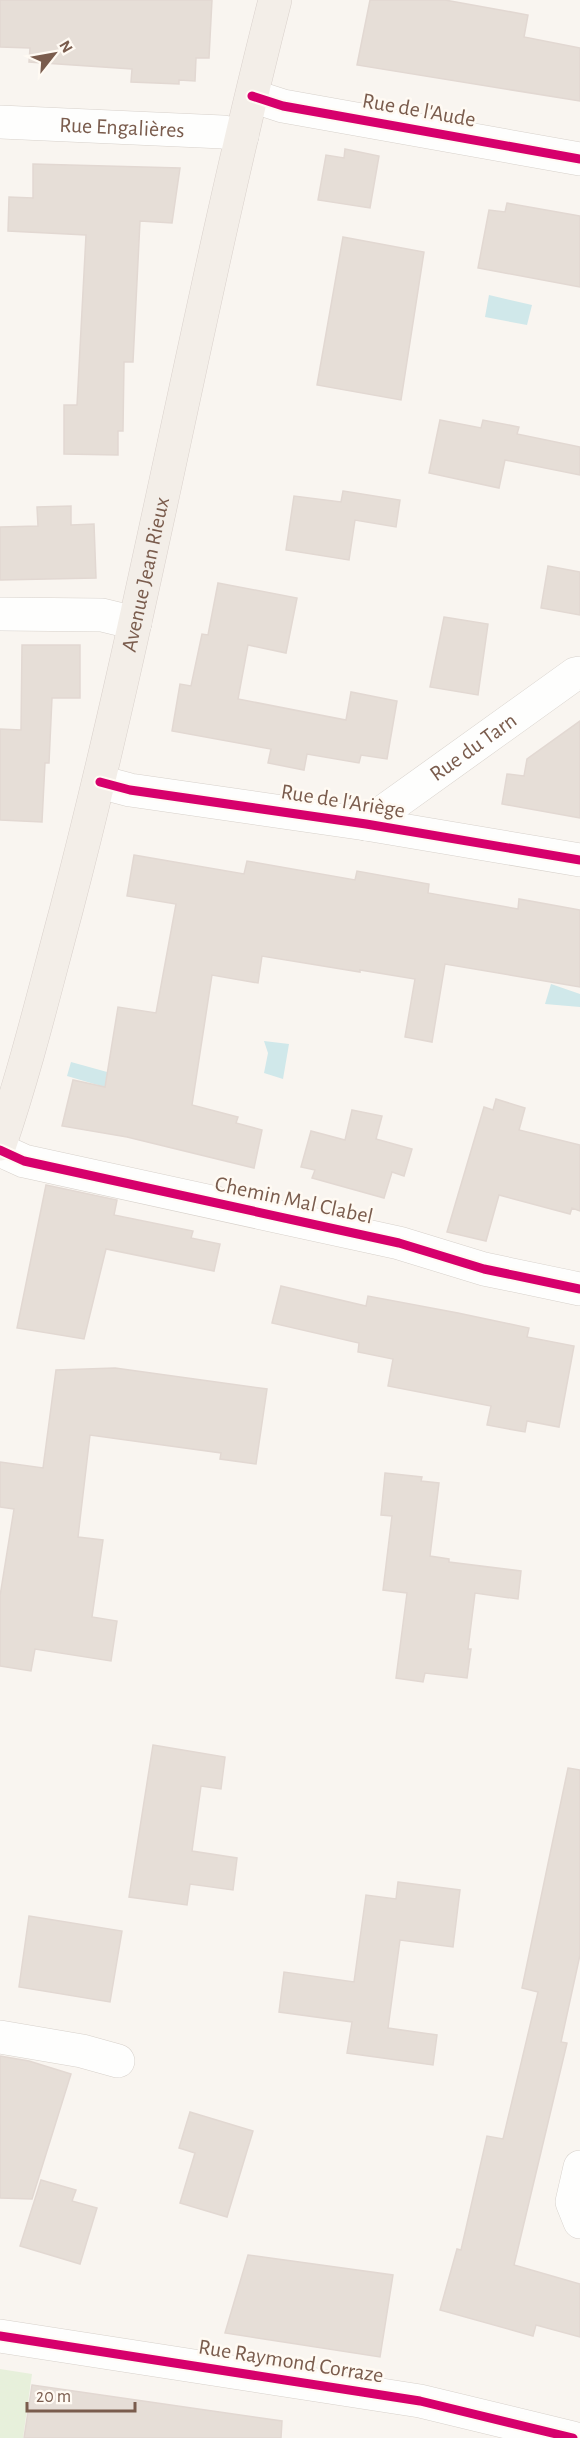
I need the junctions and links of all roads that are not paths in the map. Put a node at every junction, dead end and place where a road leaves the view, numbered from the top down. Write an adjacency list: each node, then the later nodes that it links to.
1 (275, 0): 2 (main road, Avenue Jean Rieux)
2 (252, 96): 4 (main road, Avenue Jean Rieux); 5 (street, Rue de l'Aude)
3 (0, 122): 4 (street, Rue Engalières)
4 (242, 136): 7 (main road, Avenue Jean Rieux)
5 (580, 159)
6 (0, 614): 7 (street)
7 (135, 623): 9 (main road, Avenue Jean Rieux)
8 (580, 673): 10 (street, Rue du Tarn)
9 (100, 782): 10 (street, Rue de l'Ariège); 12 (main road, Avenue Jean Rieux)
10 (366, 824): 11 (street, Rue de l'Ariège)
11 (580, 860)
12 (0, 1144)
13 (0, 1150): 14 (street, Chemin Mal Clabel)
14 (580, 1289)
15 (0, 2037): 16 (street)
16 (118, 2061)
17 (580, 2167): 18 (street)
18 (580, 2222)
19 (0, 2336): 20 (street, Rue Raymond Corraze)
20 (555, 2436)

